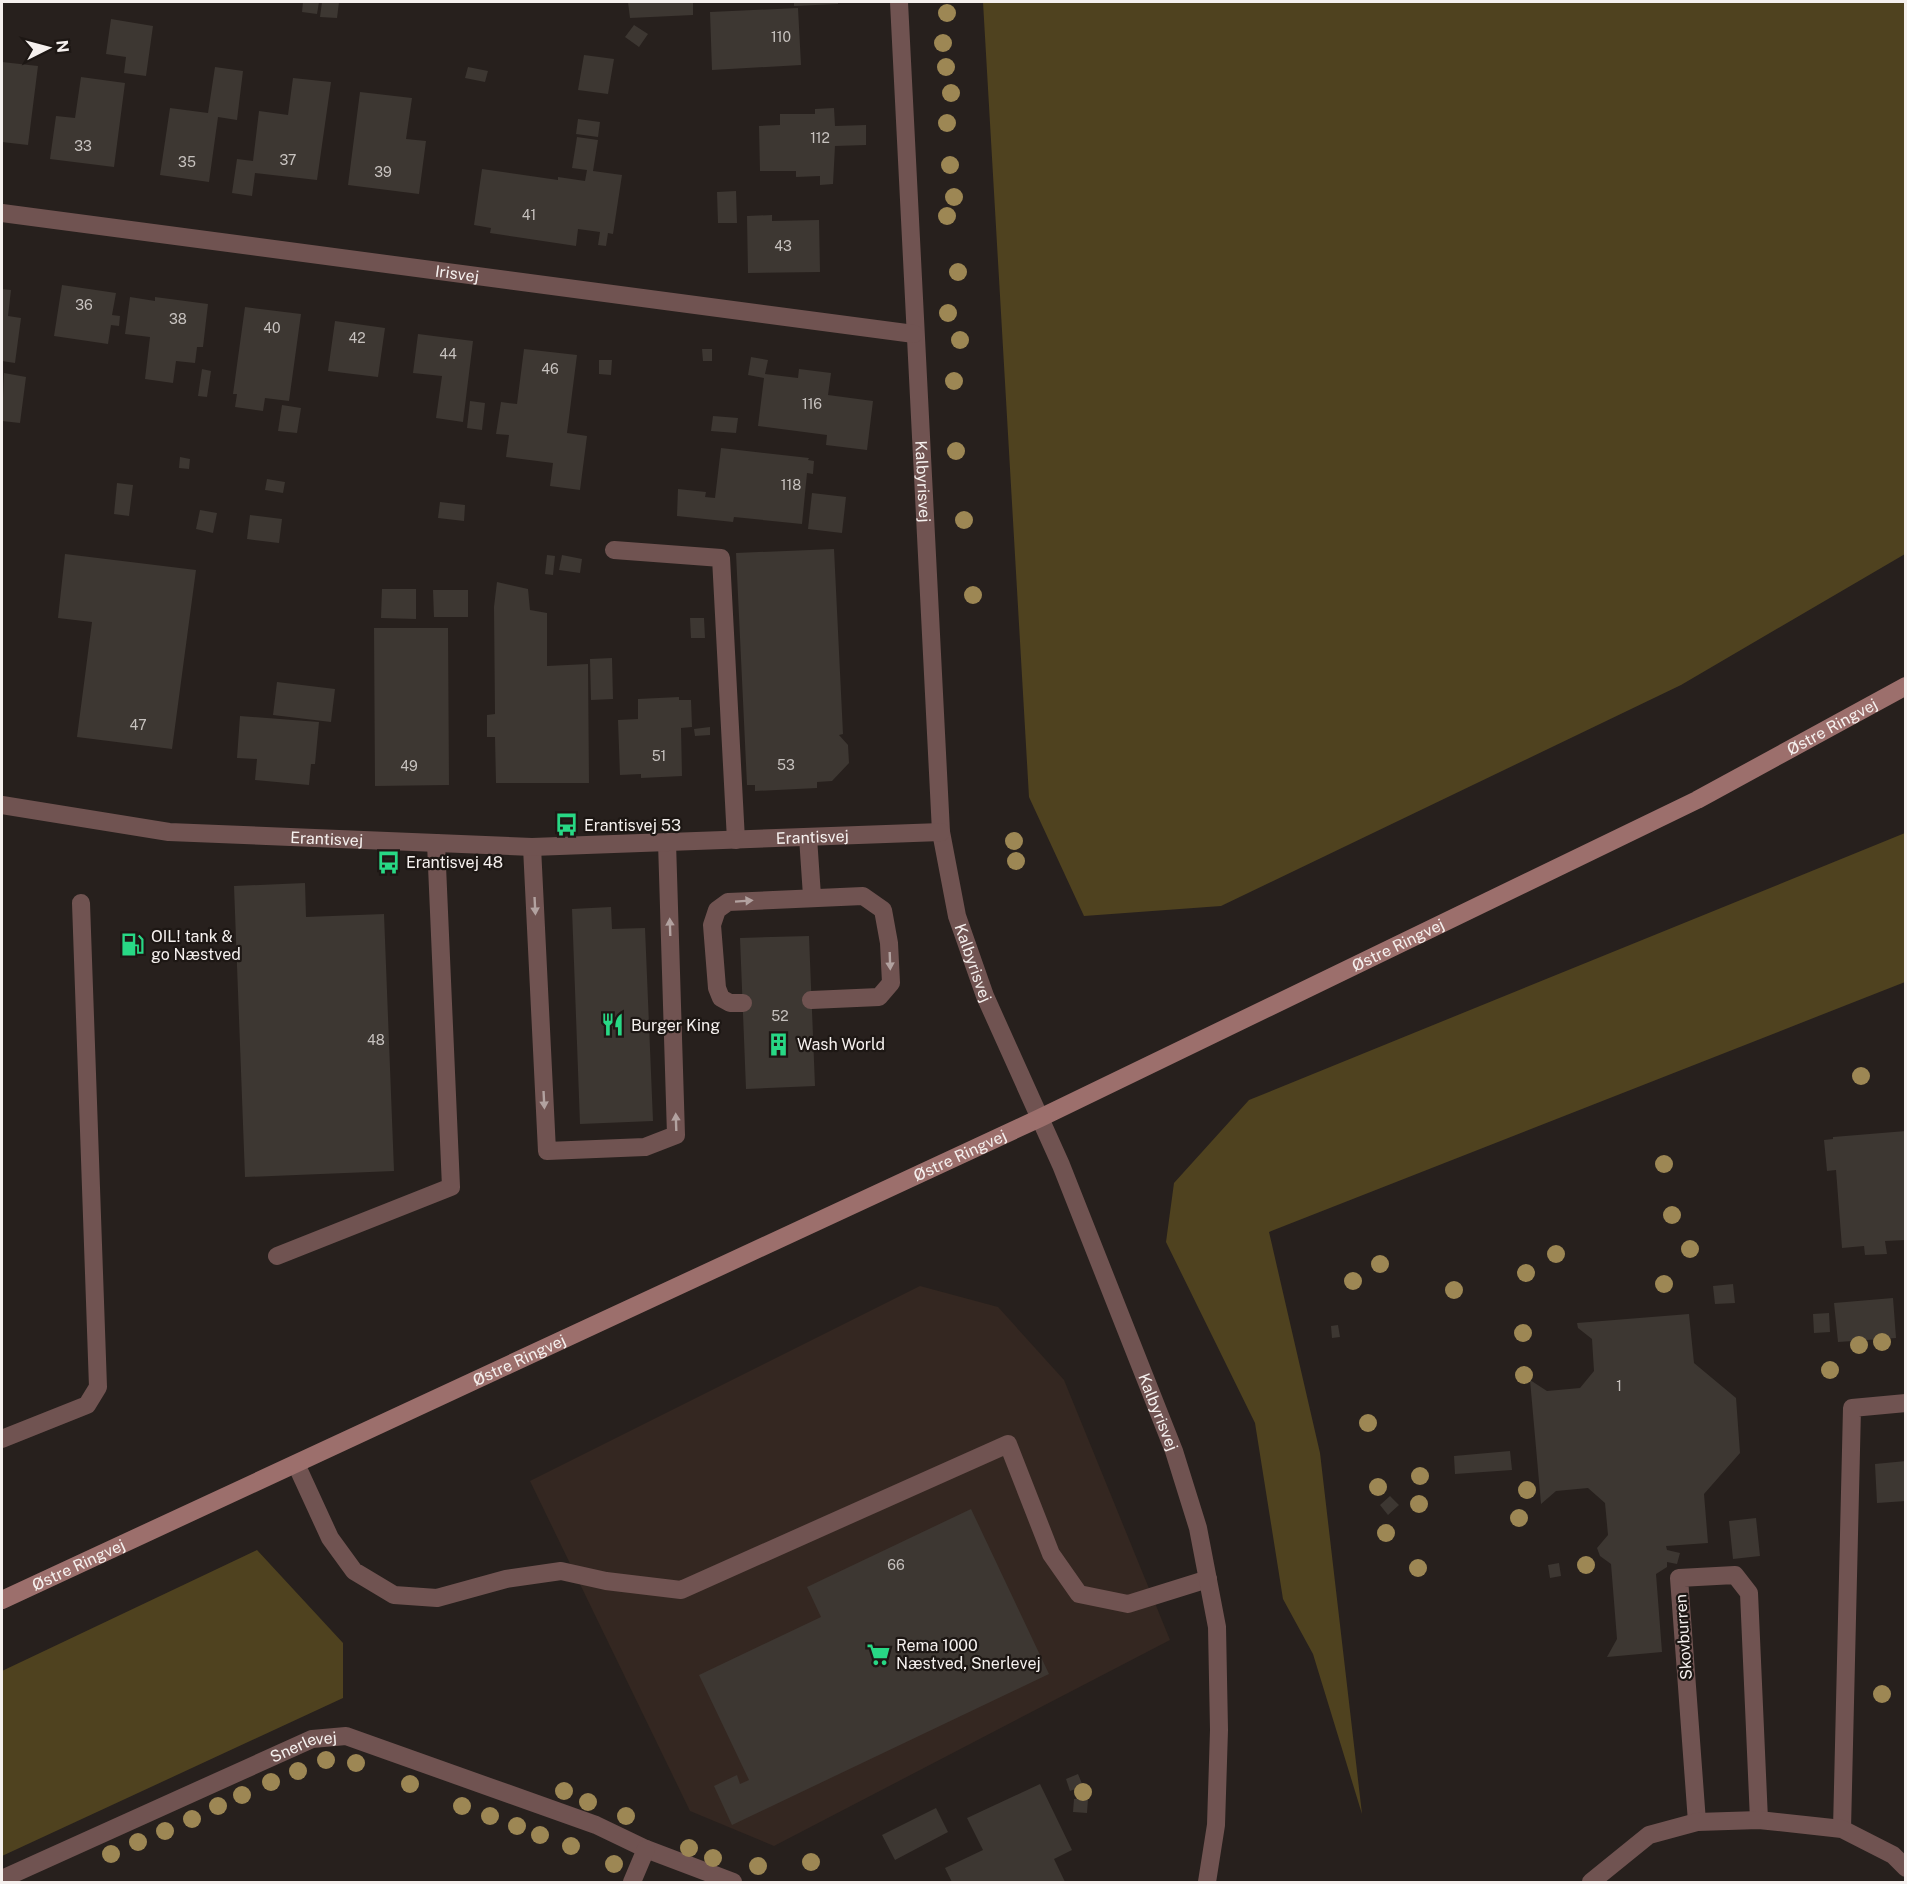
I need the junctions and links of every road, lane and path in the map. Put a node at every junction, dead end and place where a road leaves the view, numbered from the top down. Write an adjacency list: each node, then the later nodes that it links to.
1 (899, 2): 3 (street, Kalbyrisvej)
2 (2, 213): 3 (street, Irisvej)
3 (914, 334): 7 (street, Kalbyrisvej)
4 (614, 550): 9 (street)
5 (1905, 686): 17 (street, Østre Ringvej)
6 (2, 805): 11 (street, Erantisvej)
7 (941, 832): 8 (street, Erantisvej); 17 (street, Kalbyrisvej)
8 (808, 837): 9 (street, Erantisvej); 13 (street)
9 (736, 840): 10 (street, Erantisvej)
10 (667, 842): 12 (street, Erantisvej); 12 (street, one-way to 10)
11 (436, 843): 12 (street, Erantisvej); 18 (street)
12 (532, 847)
13 (812, 896): 15 (street, one-way to 15); 16 (street, one-way to 13)
14 (81, 903): 20 (street)
15 (811, 999)
16 (743, 1003)
17 (1040, 1118): 21 (street, Østre Ringvej); 22 (street, Kalbyrisvej)
18 (277, 1256)
19 (1905, 1403): 26 (street)
20 (2, 1439)
21 (296, 1464): 22 (street); 23 (street, Østre Ringvej)
22 (1208, 1580): 32 (street, Kalbyrisvej)
23 (2, 1600)
24 (1759, 1820): 25 (street); 25 (street, Skovburren); 26 (street)
25 (1697, 1822): 33 (street)
26 (1842, 1829): 28 (street)
27 (646, 1849): 29 (street, Snerlevej); 30 (street); 31 (street, Snerlevej)
28 (1905, 1868)
29 (2, 1879)
30 (632, 1882)
31 (733, 1882)
32 (1206, 1882)
33 (1591, 1882)

